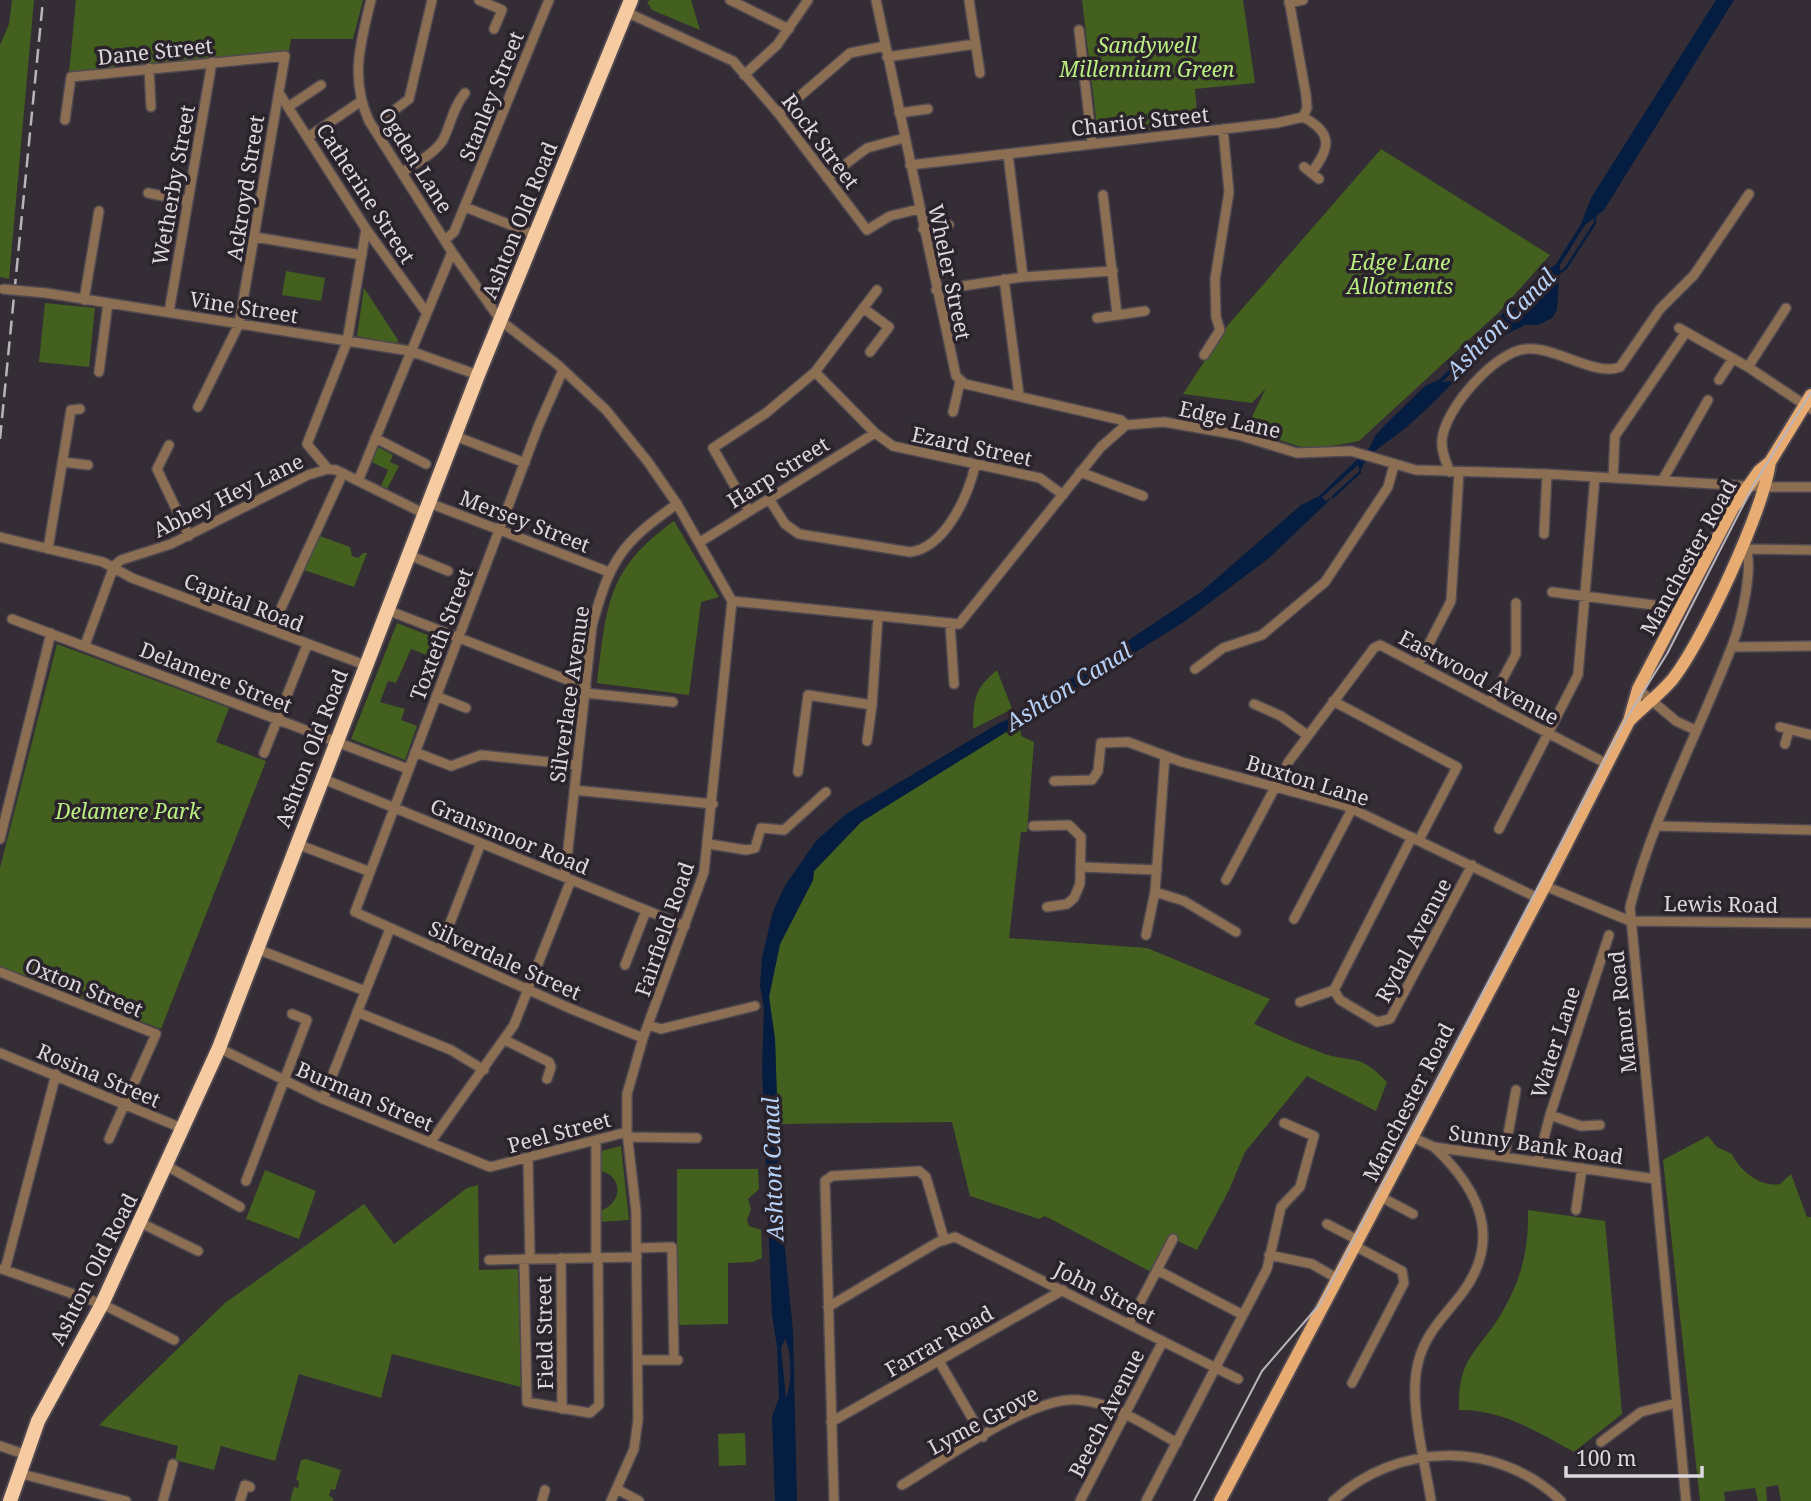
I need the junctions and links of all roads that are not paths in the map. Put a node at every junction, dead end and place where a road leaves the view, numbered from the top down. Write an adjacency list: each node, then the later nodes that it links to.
1 (371, 0): 26 (street, Ogden Lane)
2 (432, 0): 32 (street)
3 (479, 0): 12 (street)
4 (549, 0): 48 (street, Stanley Street)
5 (730, 0): 13 (street)
6 (808, 0): 13 (street)
7 (876, 0): 16 (street, Wheler Street)
8 (969, 0): 15 (street)
9 (1303, 0): 10 (street)
10 (1289, 1): 33 (street)
11 (629, 6): 22 (street, Rock Street); 54 (highway, Ashton Old Road)
12 (494, 29)
13 (789, 29): 22 (street)
14 (1079, 30): 38 (street)
15 (975, 44): 18 (street); 21 (street)
16 (885, 46): 18 (street, Wheler Street); 31 (street)
17 (285, 56): 19 (street, Dane Street); 24 (street, Ackroyd Street)
18 (887, 57): 30 (street, Wheler Street)
19 (212, 62): 20 (street, Dane Street); 47 (street, Wetherby Street)
20 (149, 68): 27 (street); 34 (street, Dane Street)
21 (980, 73)
22 (744, 75): 31 (street, Rock Street)
23 (321, 85): 28 (street)
24 (279, 93): 28 (street, Catherine Street); 55 (street, Ackroyd Street)
25 (465, 93): 41 (street)
26 (360, 102): 36 (street); 41 (street, Ogden Lane)
27 (151, 107)
28 (288, 107): 36 (street, Catherine Street)
29 (928, 109): 30 (street)
30 (899, 113): 37 (street, Wheler Street)
31 (779, 114): 43 (street, Rock Street)
32 (388, 115)
33 (1303, 117): 35 (street, Chariot Street); 42 (street)
34 (65, 120)
35 (1223, 129): 38 (street, Chariot Street); 79 (street)
36 (308, 137): 52 (street, Catherine Street)
37 (904, 138): 40 (street, Wheler Street); 43 (street)
38 (1092, 144): 39 (street, Chariot Street)
39 (1008, 154): 40 (street, Chariot Street); 60 (street)
40 (910, 165): 49 (street, Wheler Street)
41 (403, 172): 56 (street, Ogden Lane)
42 (1311, 173)
43 (827, 178): 49 (street, Rock Street)
44 (148, 193): 47 (street)
45 (1749, 194): 108 (street)
46 (1103, 195): 59 (street)
47 (188, 201): 70 (street, Wetherby Street)
48 (465, 207): 54 (street); 56 (street, Stanley Street)
49 (919, 209): 53 (street, Wheler Street)
50 (99, 211): 65 (street)
51 (949, 225): 53 (street)
52 (366, 229): 58 (street); 71 (street, Catherine Street)
53 (923, 229): 64 (street, Wheler Street)
54 (536, 235): 74 (highway, Ashton Old Road)
55 (255, 237): 58 (street); 75 (street, Ackroyd Street)
56 (445, 240): 57 (street, Ogden Lane)
57 (452, 252): 71 (street); 74 (street, Ogden Lane)
58 (362, 255): 76 (street)
59 (1113, 271): 60 (street); 72 (street)
60 (1023, 277): 61 (street)
61 (1004, 279): 64 (street); 88 (street)
62 (1, 288): 65 (street, Vine Street, bridge)
63 (877, 290): 67 (street)
64 (936, 290): 87 (street, Wheler Street)
65 (84, 300): 66 (street, Vine Street)
66 (108, 303): 70 (street, Vine Street); 83 (street)
67 (863, 308): 78 (street); 84 (street)
68 (1786, 308): 81 (street)
69 (1144, 311): 72 (street)
70 (169, 312): 75 (street, Vine Street)
71 (426, 312): 77 (street)
72 (1117, 314): 73 (street)
73 (1097, 318)
74 (501, 321): 82 (street); 85 (highway, Ashton Old Road)
75 (239, 324): 76 (street, Vine Street); 91 (street, Ackroyd Street)
76 (347, 342): 77 (street, Vine Street); 106 (street)
77 (410, 351): 85 (street, Vine Street); 97 (street)
78 (870, 352)
79 (1204, 355)
80 (1732, 360): 81 (street); 86 (street); 112 (street)
81 (1748, 367): 90 (street)
82 (563, 370): 101 (street, Toxteth Street); 121 (street)
83 (99, 372)
84 (815, 372): 95 (street, Ezard Street); 123 (street)
85 (478, 375): 96 (highway, Ashton Old Road)
86 (1719, 380)
87 (960, 382): 88 (street); 93 (street)
88 (1019, 395): 94 (street)
89 (1708, 400): 114 (street)
90 (1809, 403): 100 (main road)
91 (198, 407)
92 (80, 409): 99 (street)
93 (953, 412)
94 (1126, 425): 104 (street, Edge Lane); 107 (street)
95 (875, 433): 105 (street, Ezard Street); 120 (street, Harp Street)
96 (455, 436): 101 (street); 122 (highway, Ashton Old Road)
97 (376, 438): 102 (street); 113 (street)
98 (169, 445): 126 (street)
99 (63, 462): 103 (street); 130 (street)
100 (1770, 462): 115 (main road, Manchester Road); 117 (main road, Manchester Road)
101 (525, 463): 124 (street, Toxteth Street)
102 (426, 464)
103 (88, 465)
104 (1394, 465): 108 (street, Edge Lane); 154 (street)
105 (975, 466): 118 (street, Ezard Street); 120 (street)
106 (328, 469): 109 (street, Abbey Hey Lane); 126 (street, Abbey Hey Lane)
107 (1080, 472): 118 (street); 119 (street)
108 (1454, 472): 110 (street, Edge Lane); 152 (street)
109 (343, 473): 113 (street, Abbey Hey Lane); 145 (street)
110 (1547, 474): 111 (street, Edge Lane); 125 (street)
111 (1595, 477): 112 (street, Edge Lane); 137 (street)
112 (1613, 478): 114 (street, Edge Lane)
113 (358, 481): 122 (street, Abbey Hey Lane)
114 (1662, 481): 115 (street, Edge Lane)
115 (1747, 486): 117 (street, Edge Lane); 157 (main road, Manchester Road)
116 (1811, 486): 117 (street, Edge Lane)
117 (1765, 487): 129 (main road, Manchester Road)
118 (1063, 495): 144 (street)
119 (1143, 496)
120 (769, 499): 123 (street, Harp Street)
121 (677, 504): 128 (street); 135 (street, Silverlace Avenue)
122 (427, 508): 124 (street, Mersey Street); 132 (highway, Ashton Old Road)
123 (749, 511): 128 (street, Harp Street)
124 (500, 529): 135 (street, Mersey Street); 147 (street, Toxteth Street)
125 (1544, 534)
126 (189, 536): 133 (street, Abbey Hey Lane)
127 (0, 537): 130 (street)
128 (699, 542): 138 (street)
129 (1746, 546): 131 (street); 151 (street, Manor Road); 159 (main road, Manchester Road)
130 (48, 549): 133 (street)
131 (1811, 550)
132 (408, 555): 134 (street); 141 (highway, Ashton Old Road)
133 (114, 566): 145 (street, Capital Road); 148 (street)
134 (448, 571)
135 (609, 572): 156 (street, Silverlace Avenue)
136 (1552, 592): 137 (street)
137 (1586, 597): 140 (street); 169 (street)
138 (732, 601): 142 (street); 187 (street, Fairfield Road)
139 (1516, 603): 162 (street)
140 (1669, 607)
141 (387, 610): 147 (street); 153 (highway, Ashton Old Road)
142 (878, 616): 144 (street); 164 (street)
143 (12, 619): 146 (street, Delamere Street)
144 (950, 623): 155 (street)
145 (271, 631): 149 (street, Capital Road)
146 (51, 633): 148 (street, Delamere Street); 195 (street)
147 (458, 639): 156 (street); 158 (street, Toxteth Street)
148 (85, 645): 166 (street, Delamere Street)
149 (307, 645): 153 (street, Capital Road); 166 (street)
150 (1811, 646): 151 (street)
151 (1732, 647): 168 (street, Manor Road)
152 (1418, 664): 160 (street, Eastwood Avenue); 162 (street, Eastwood Avenue)
153 (365, 665): 173 (highway, Ashton Old Road)
154 (1195, 670)
155 (954, 684)
156 (585, 690): 161 (street); 179 (street, Silverlace Avenue)
157 (1639, 690): 159 (street); 167 (main road, Manchester Road)
158 (436, 696): 165 (street); 175 (street, Toxteth Street)
159 (1652, 699): 167 (main road, Manchester Road); 168 (street)
160 (1333, 701): 170 (street, Eastwood Avenue); 194 (street)
161 (673, 702)
162 (1490, 703): 169 (street, Eastwood Avenue)
163 (1254, 704): 170 (street)
164 (872, 705): 172 (street); 181 (street)
165 (466, 708)
166 (277, 719): 173 (street, Delamere Street); 176 (street)
167 (1629, 721): 178 (main road, Manchester Road)
168 (1695, 730): 191 (street, Manor Road)
169 (1549, 734): 178 (street, Eastwood Avenue); 192 (street)
170 (1307, 735): 184 (street, Eastwood Avenue)
171 (1811, 735): 174 (street)
172 (867, 741)
173 (335, 742): 180 (street, Delamere Street); 182 (highway, Ashton Old Road)
174 (1785, 744)
175 (415, 752): 179 (street); 180 (street, Toxteth Street)
176 (264, 753)
177 (1165, 756): 183 (street, Buxton Lane); 184 (street, Buxton Lane); 201 (street)
178 (1607, 764): 205 (main road, Manchester Road)
179 (577, 765): 185 (street, Silverlace Avenue)
180 (408, 769): 188 (street, Toxteth Street)
181 (798, 772)
182 (321, 778): 188 (street, Gransmoor Road); 197 (highway, Ashton Old Road)
183 (1054, 781)
184 (1274, 786): 189 (street, Buxton Lane); 204 (street, Eastwood Avenue)
185 (574, 790): 187 (street); 203 (street, Silverlace Avenue)
186 (825, 792): 198 (street)
187 (713, 804): 198 (street, Fairfield Road)
188 (394, 807): 196 (street, Gransmoor Road); 202 (street, Toxteth Street)
189 (1352, 809): 194 (street, Buxton Lane); 211 (street)
190 (1033, 826): 200 (street)
191 (1656, 826): 193 (street); 212 (street, Manor Road)
192 (1499, 829)
193 (1811, 830)
194 (1415, 838): 199 (street, Buxton Lane); 224 (street)
195 (0, 839)
196 (481, 842): 203 (street, Gransmoor Road); 220 (street)
197 (297, 844): 202 (street); 219 (highway, Ashton Old Road)
198 (709, 844): 214 (street, Fairfield Road)
199 (1472, 865): 207 (street, Buxton Lane); 224 (street, Rydal Avenue)
200 (1081, 867): 201 (street); 208 (street)
201 (1157, 870): 206 (street)
202 (368, 871): 210 (street, Toxteth Street)
203 (568, 879): 209 (street, Gransmoor Road); 223 (street, Silverlace Avenue)
204 (1226, 880)
205 (1545, 886): 207 (main road, Manchester Road); 212 (street)
206 (1156, 891): 216 (street); 217 (street)
207 (1538, 898): 247 (main road, Manchester Road)
208 (1047, 907)
209 (646, 911): 214 (street, Gransmoor Road); 221 (street)
210 (355, 912): 215 (street, Silverdale Street)
211 (1294, 919)
212 (1630, 921): 213 (street, Lewis Road); 259 (street, Manor Road)
213 (1811, 923)
214 (685, 926): 230 (street, Fairfield Road)
215 (390, 929): 220 (street, Silverdale Street); 225 (street)
216 (1236, 932)
217 (1146, 935)
218 (1609, 935): 242 (street, Water Lane)
219 (257, 949): 225 (street); 233 (highway, Ashton Old Road)
220 (440, 949): 223 (street, Silverdale Street)
221 (625, 965)
222 (0, 972): 241 (street, Oxton Street)
223 (528, 990): 231 (street, Silverdale Street); 232 (street, Silverlace Avenue)
224 (1334, 990): 226 (street)
225 (365, 991): 228 (street)
226 (1300, 1002)
227 (755, 1006): 230 (street)
228 (357, 1012): 235 (street); 240 (street)
229 (292, 1014): 238 (street)
230 (648, 1025): 231 (street, Fairfield Road)
231 (643, 1038): 246 (street, Fairfield Road)
232 (505, 1040): 235 (street, Silverlace Avenue); 237 (street)
233 (219, 1048): 238 (street, Burman Street); 245 (highway, Ashton Old Road)
234 (0, 1053): 236 (street, Rosina Street)
235 (484, 1070): 251 (street, Silverlace Avenue)
236 (56, 1074): 241 (street, Rosina Street); 277 (street)
237 (547, 1079)
238 (285, 1082): 240 (street, Burman Street); 260 (street)
239 (1516, 1090): 253 (street)
240 (323, 1100): 251 (street, Burman Street)
241 (125, 1106): 245 (street, Rosina Street); 249 (street)
242 (1550, 1115): 244 (street); 255 (street, Water Lane)
243 (1284, 1123): 272 (street)
244 (1600, 1125)
245 (184, 1129): 256 (highway, Ashton Old Road)
246 (627, 1135): 248 (street, Peel Street); 250 (street, Peel Street); 271 (street, Fairfield Road)
247 (1412, 1136): 252 (street, Sunny Bank Road); 261 (main road, Manchester Road)
248 (697, 1138)
249 (108, 1139)
250 (596, 1141): 254 (street, Peel Street); 274 (street)
251 (430, 1143): 257 (street, Burman Street)
252 (1434, 1147): 253 (street, Sunny Bank Road); 301 (street)
253 (1504, 1157): 255 (street, Sunny Bank Road)
254 (528, 1159): 257 (street, Peel Street); 275 (street)
255 (1538, 1161): 258 (street, Sunny Bank Road)
256 (167, 1166): 262 (street); 265 (highway, Ashton Old Road)
257 (499, 1166)
258 (1582, 1168): 259 (street, Sunny Bank Road); 263 (street)
259 (1656, 1179): 292 (street, Manor Road)
260 (246, 1181)
261 (1381, 1197): 264 (street); 269 (main road, Manchester Road)
262 (240, 1207)
263 (1576, 1210)
264 (1413, 1214)
265 (141, 1223): 270 (street); 281 (highway, Ashton Old Road)
266 (1326, 1224): 269 (street)
267 (944, 1239): 280 (street, John Street); 282 (street); 282 (street)
268 (1173, 1239): 278 (street)
269 (1357, 1243): 279 (main road, Manchester Road); 291 (street)
270 (198, 1251)
271 (637, 1252): 274 (street); 287 (street, Fairfield Road); 287 (street)
272 (1269, 1255): 279 (street); 283 (street)
273 (561, 1258): 274 (street); 275 (street); 293 (street, Field Street)
274 (597, 1258): 293 (street)
275 (527, 1259): 276 (street); 293 (street)
276 (489, 1260)
277 (2, 1269): 281 (street)
278 (1157, 1270): 283 (street); 284 (street)
279 (1338, 1279): 318 (main road, Manchester Road)
280 (1063, 1290): 284 (street, John Street); 288 (street, Farrar Road)
281 (102, 1304): 285 (street); 300 (highway, Ashton Old Road)
282 (828, 1307): 295 (street)
283 (1243, 1315): 289 (street)
284 (1129, 1324): 286 (street, John Street)
285 (174, 1340)
286 (1163, 1341): 289 (street, John Street); 294 (street, Beech Avenue)
287 (638, 1360): 306 (street, Fairfield Road)
288 (939, 1361): 295 (street, Farrar Road); 296 (street)
289 (1216, 1368): 290 (street, John Street); 298 (street)
290 (1238, 1379)
291 (1352, 1384)
292 (1676, 1403): 297 (street); 322 (street, Manor Road)
293 (562, 1409)
294 (1125, 1415): 296 (street, Lyme Grove); 298 (street, Lyme Grove); 316 (street, Beech Avenue)
295 (831, 1422): 315 (street)
296 (982, 1437): 304 (street, Lyme Grove)
297 (1601, 1442)
298 (1177, 1443): 317 (street)
299 (0, 1446): 300 (street)
300 (24, 1454): 303 (highway, Ashton Old Road)
301 (1424, 1457): 319 (street); 320 (street); 321 (street)
302 (173, 1464): 310 (street)
303 (18, 1473): 308 (highway, Ashton Old Road); 309 (street)
304 (902, 1485)
305 (250, 1486): 311 (street)
306 (617, 1489): 313 (street, Fairfield Road); 314 (street)
307 (545, 1490): 312 (street)
308 (10, 1501)
309 (126, 1501)
310 (163, 1501)
311 (240, 1501)
312 (542, 1501)
313 (611, 1501)
314 (639, 1501)
315 (834, 1501)
316 (1080, 1501)
317 (1146, 1501)
318 (1220, 1501)
319 (1333, 1501)
320 (1431, 1501)
321 (1561, 1501)
322 (1686, 1501)

